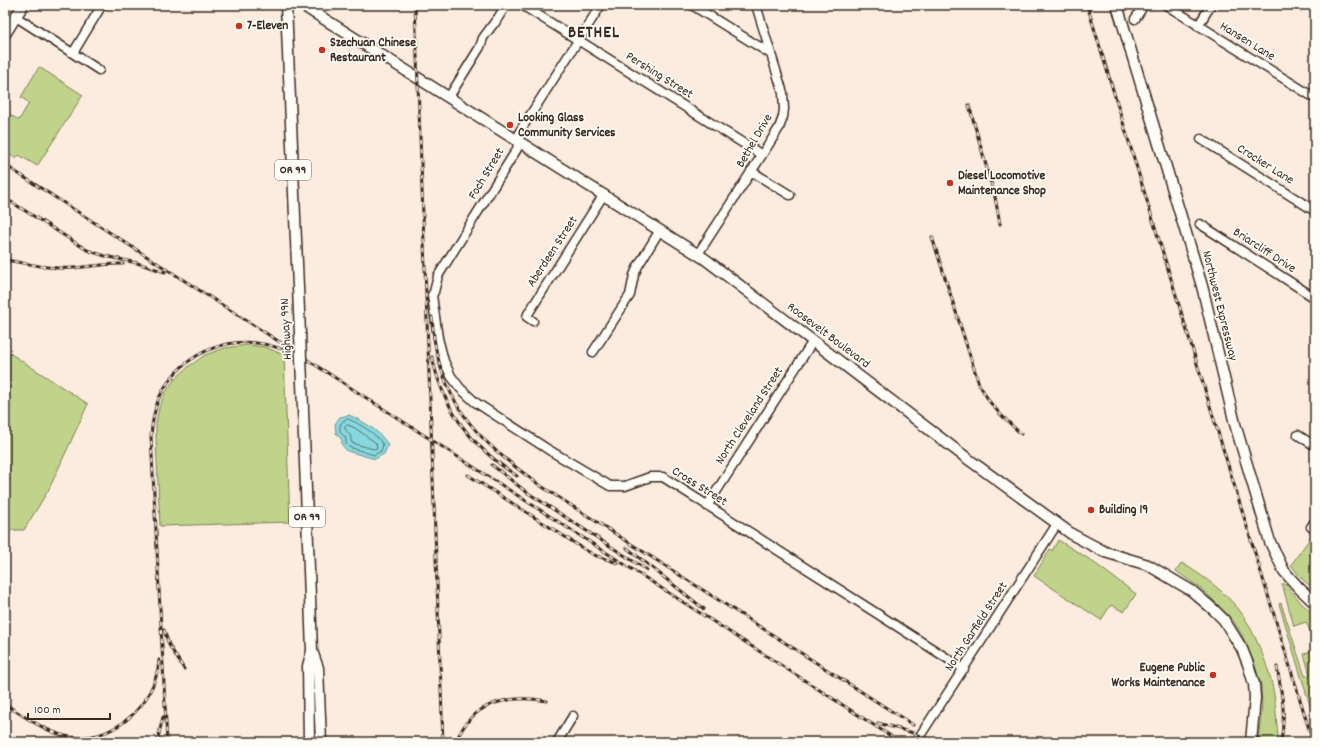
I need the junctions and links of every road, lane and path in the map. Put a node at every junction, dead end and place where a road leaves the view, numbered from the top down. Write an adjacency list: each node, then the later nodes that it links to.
1 (23, 5): 14 (main road)
2 (102, 5): 19 (street)
3 (286, 5): 44 (main road, Highway 99N / OR 99, bridge)
4 (302, 5): 22 (main road, Roosevelt Boulevard)
5 (506, 5): 22 (street)
6 (522, 5): 18 (street, Pershing Street)
7 (601, 5): 18 (street, Foch Street)
8 (692, 5): 20 (street)
9 (756, 5): 20 (street, Bethel Drive)
10 (1117, 5): 43 (main road, Northwest Expressway)
11 (1144, 5): 15 (street)
12 (1166, 5): 16 (street, Hansen Lane)
13 (1211, 5): 16 (street)
14 (16, 17): 17 (main road); 19 (street)
15 (1135, 19)
16 (1198, 26): 23 (street, Hansen Lane)
17 (5, 34)
18 (579, 40): 25 (street, Foch Street); 26 (street, Pershing Street)
19 (73, 53): 21 (street)
20 (771, 54): 26 (street, Bethel Drive)
21 (99, 70)
22 (448, 97): 25 (main road, Roosevelt Boulevard)
23 (1315, 98)
24 (1201, 139): 30 (street, Crocker Lane)
25 (518, 140): 28 (main road, Roosevelt Boulevard); 34 (street, Foch Street)
26 (762, 154): 27 (street, Bethel Drive)
27 (751, 171): 29 (street); 33 (street, Bethel Drive)
28 (604, 194): 32 (main road, Roosevelt Boulevard); 36 (street, Aberdeen Street)
29 (790, 195)
30 (1315, 211)
31 (1200, 224): 35 (street, Briarcliff Drive)
32 (660, 230): 33 (main road, Roosevelt Boulevard); 38 (street)
33 (698, 254): 37 (main road, Roosevelt Boulevard)
34 (432, 295): 41 (street, Cross Street)
35 (1315, 298)
36 (533, 321)
37 (813, 341): 41 (street, North Cleveland Street); 42 (main road, Roosevelt Boulevard)
38 (593, 352)
39 (1298, 435): 40 (street)
40 (1315, 446)
41 (707, 506): 45 (street, Cross Street)
42 (1057, 524): 45 (street, North Garfield Street); 51 (main road, Roosevelt Boulevard)
43 (1315, 603)
44 (312, 652): 47 (main road, OR 99); 48 (main road, OR 99)
45 (964, 669): 50 (street, North Garfield Street)
46 (573, 716): 49 (street)
47 (309, 742)
48 (321, 742)
49 (557, 742)
50 (916, 742)
51 (1251, 742)

